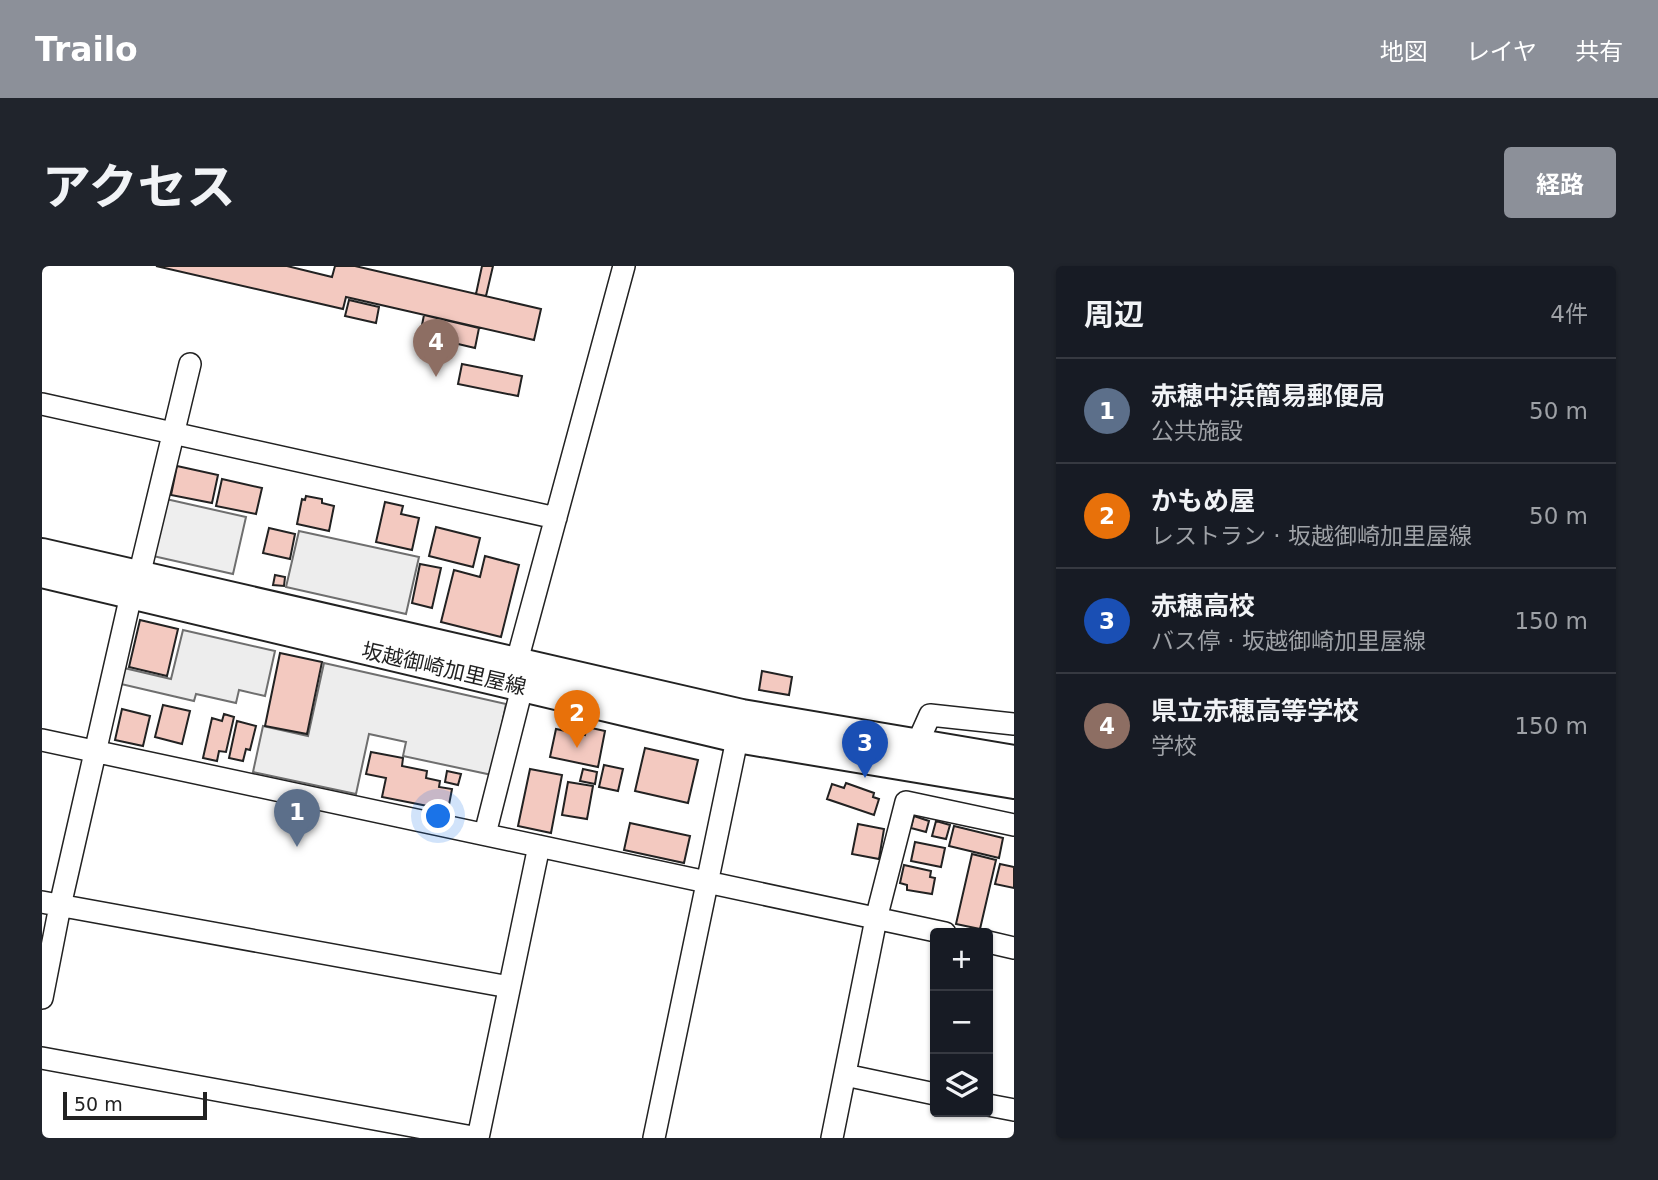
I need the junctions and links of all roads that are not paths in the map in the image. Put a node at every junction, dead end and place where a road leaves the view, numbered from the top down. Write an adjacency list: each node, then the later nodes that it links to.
1 (624, 266): 5 (street)
2 (190, 364): 4 (street)
3 (42, 404): 4 (street)
4 (173, 433): 5 (street); 8 (street)
5 (556, 517): 9 (street)
6 (42, 553): 8 (main road, 坂越御崎加里屋線)
7 (42, 573): 8 (main road, 坂越御崎加里屋線)
8 (135, 585): 9 (main road, 坂越御崎加里屋線); 13 (street)
9 (520, 674): 11 (main road, 坂越御崎加里屋線); 19 (street)
10 (1014, 724): 14 (street)
11 (740, 726): 14 (main road, 坂越御崎加里屋線); 21 (street)
12 (42, 740): 13 (street)
13 (95, 752): 19 (street); 22 (street)
14 (916, 756): 15 (main road, 坂越御崎加里屋線); 16 (main road, 坂越御崎加里屋線); 17 (street)
15 (1014, 760)
16 (1014, 784)
17 (906, 802): 18 (street); 23 (street)
18 (1014, 825)
19 (485, 834): 20 (street)
20 (539, 846): 21 (street); 27 (street)
21 (708, 883): 23 (street); 35 (street)
22 (51, 904): 27 (street); 28 (street)
23 (876, 919): 24 (street); 30 (street)
24 (930, 930)
25 (993, 943): 26 (street)
26 (1014, 948)
27 (509, 987): 34 (street)
28 (42, 998)
29 (42, 1058): 34 (street)
30 (845, 1075): 31 (street); 36 (street)
31 (930, 1093)
32 (993, 1106): 33 (street)
33 (1014, 1110)
34 (478, 1138)
35 (654, 1138)
36 (832, 1138)

